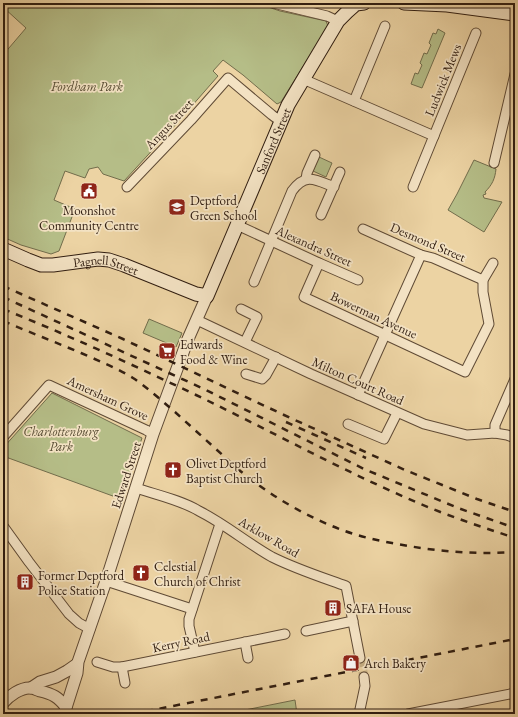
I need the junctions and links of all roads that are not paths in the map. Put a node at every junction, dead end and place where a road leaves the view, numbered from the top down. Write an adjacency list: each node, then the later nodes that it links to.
1 (273, 3): 6 (street)
2 (364, 3): 6 (main road, Sanford Street)
3 (404, 3): 4 (main road)
4 (447, 4): 5 (main road)
5 (515, 14)
6 (338, 21): 10 (main road, Sanford Street)
7 (385, 26): 11 (street)
8 (476, 33): 13 (street, Ludwick Mews)
9 (515, 74): 15 (street)
10 (303, 79): 11 (street, Ludwick Mews); 12 (main road, Sanford Street)
11 (354, 101): 13 (street, Ludwick Mews)
12 (277, 117): 18 (street, Angus Street); 22 (main road, Sanford Street)
13 (434, 136): 20 (street, Ludwick Mews)
14 (315, 155): 17 (street)
15 (494, 162)
16 (340, 172): 19 (street)
17 (306, 179): 19 (street); 24 (street)
18 (127, 187)
19 (334, 187): 21 (street)
20 (414, 187)
21 (322, 215)
22 (237, 225): 24 (street, Alexandra Street); 32 (main road, Sanford Street)
23 (363, 229): 26 (street, Desmond Street)
24 (270, 240): 28 (street, Alexandra Street); 31 (street)
25 (3, 249): 32 (main road, Pagnell Street)
26 (421, 255): 30 (street, Desmond Street); 35 (street)
27 (493, 262): 30 (street)
28 (319, 263): 29 (street, Alexandra Street); 35 (street, Bowerman Avenue)
29 (358, 280)
30 (482, 280): 35 (street, Bowerman Avenue)
31 (254, 282)
32 (206, 296): 34 (street, Edward Street)
33 (241, 309): 36 (street)
34 (197, 320): 36 (street, Milton Court Road); 44 (street, Edward Street)
35 (385, 335): 40 (street)
36 (245, 342): 37 (street, Milton Court Road)
37 (276, 357): 38 (street); 40 (street, Milton Court Road)
38 (246, 374)
39 (515, 379): 43 (street)
40 (358, 395): 41 (street, Milton Court Road)
41 (397, 413): 42 (street); 43 (street, Milton Court Road)
42 (348, 424)
43 (495, 433): 46 (street, Milton Court Road)
44 (153, 434): 45 (street, Amersham Grove); 47 (street, Edward Street)
45 (3, 437)
46 (515, 438)
47 (136, 488): 48 (street, Arklow Road); 50 (street, Edward Street)
48 (220, 524): 51 (street); 52 (street, Arklow Road)
49 (5, 532): 53 (street)
50 (106, 582): 51 (street); 53 (street, Edward Street)
51 (192, 609): 57 (street)
52 (353, 621): 54 (street); 59 (street, Arklow Road)
53 (90, 629): 61 (street, Edward Street)
54 (306, 630)
55 (285, 634): 56 (street, Kerry Road)
56 (245, 642): 57 (street, Kerry Road); 58 (street)
57 (195, 652): 62 (street, Kerry Road)
58 (248, 658)
59 (360, 658)
60 (97, 662): 62 (street, Kerry Road)
61 (77, 664): 65 (street); 68 (street, Edward Street)
62 (122, 667): 64 (street)
63 (364, 677): 69 (street)
64 (125, 683)
65 (31, 688): 67 (street); 68 (street, Edward Street)
66 (515, 693): 70 (street)
67 (3, 703)
68 (65, 711)
69 (359, 714)
70 (408, 714)

